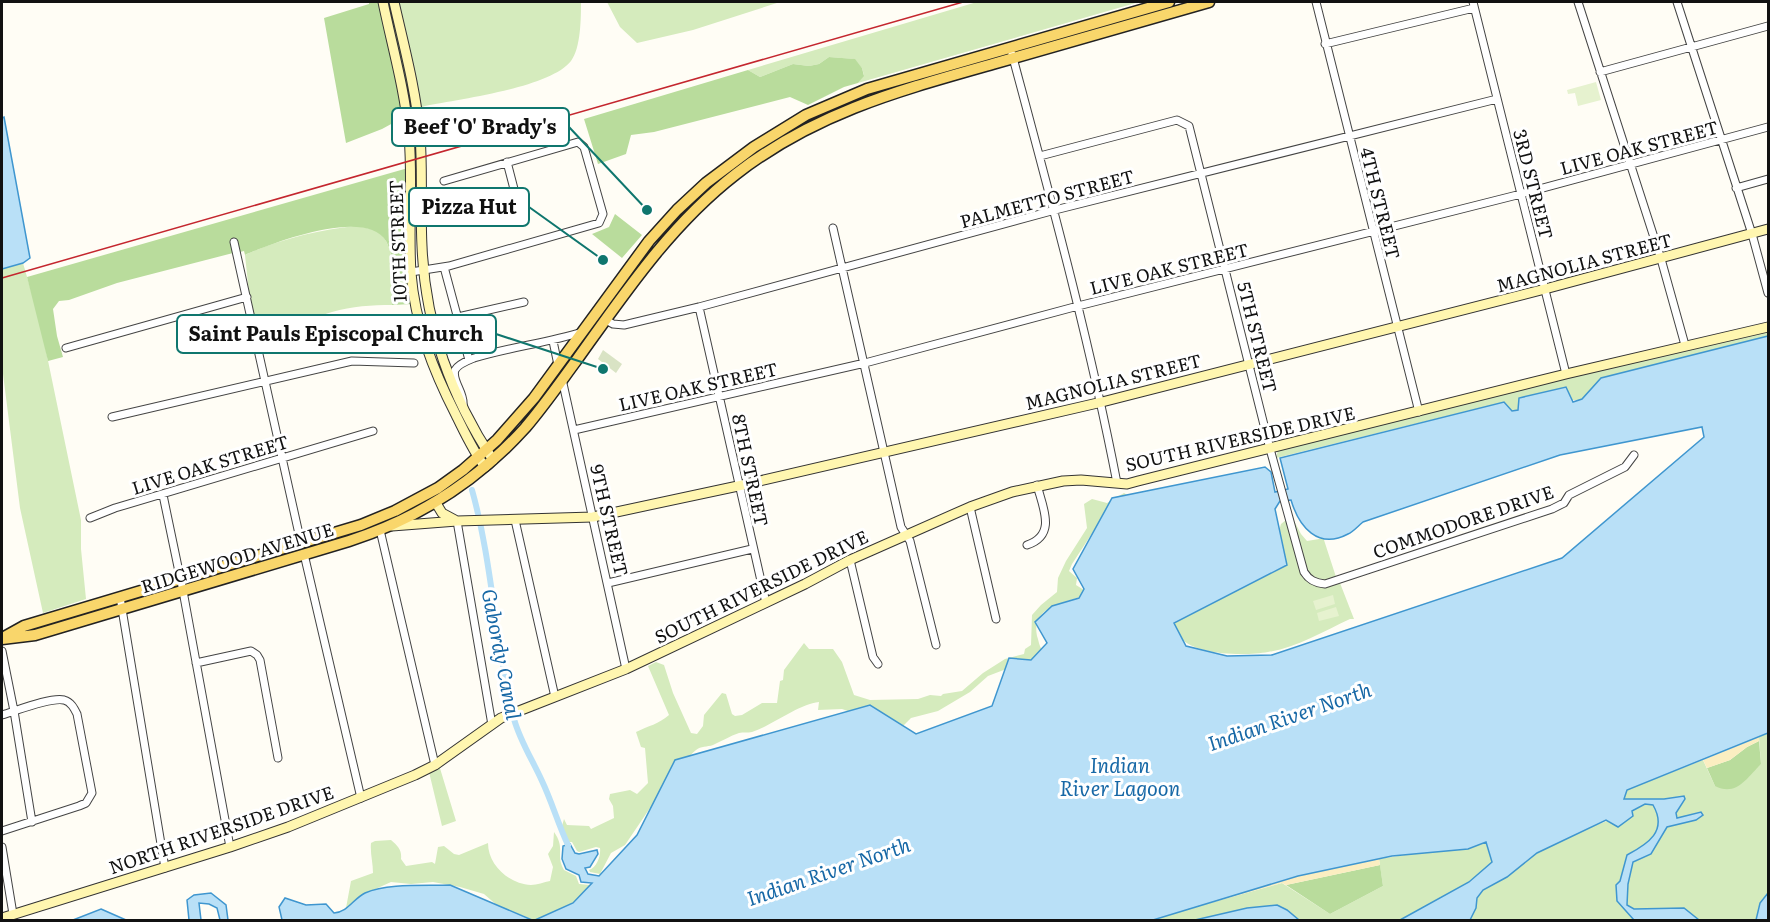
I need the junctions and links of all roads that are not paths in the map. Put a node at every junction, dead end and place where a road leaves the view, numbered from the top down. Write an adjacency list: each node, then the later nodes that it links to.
1 (383, 2): 18 (street, 10TH STREET)
2 (394, 2): 17 (street, 10TH STREET)
3 (1209, 2): 8 (main road)
4 (1316, 2): 10 (street, 4TH STREET)
5 (1578, 2): 13 (street)
6 (1677, 2): 11 (street)
7 (1474, 5): 10 (street); 14 (street, 3RD STREET)
8 (1165, 7): 12 (main road)
9 (1768, 26): 11 (street)
10 (1325, 44): 19 (street, 4TH STREET)
11 (1692, 47): 13 (street); 20 (street)
12 (1012, 52): 15 (main road); 21 (street)
13 (1600, 72): 23 (street)
14 (1497, 99): 19 (street, PALMETTO STREET); 33 (street, 3RD STREET)
15 (808, 121): 27 (main road); 32 (main road)
16 (1768, 127): 20 (street, LIVE OAK STREET)
17 (419, 131): 18 (street); 28 (street, 10TH STREET)
18 (409, 134): 29 (street, 10TH STREET)
19 (1349, 138): 24 (street, PALMETTO STREET); 39 (street, 4TH STREET)
20 (1720, 141): 23 (street, LIVE OAK STREET); 30 (street)
21 (1040, 156): 24 (street, 5TH STREET); 35 (street)
22 (507, 162): 26 (street); 31 (street); 43 (street)
23 (1631, 164): 33 (street, LIVE OAK STREET); 42 (street)
24 (1202, 174): 35 (street, PALMETTO STREET); 46 (street, 5TH STREET)
25 (1768, 179): 30 (street)
26 (444, 181)
27 (706, 183): 32 (street); 34 (main road)
28 (421, 184): 29 (street); 45 (street, 10TH STREET)
29 (411, 185): 47 (street, 10TH STREET)
30 (1736, 188): 40 (street)
31 (514, 189)
32 (715, 191): 36 (main road)
33 (1521, 194): 39 (street, LIVE OAK STREET); 48 (street, 3RD STREET)
34 (677, 210): 36 (street); 50 (main road)
35 (1055, 210): 44 (street, PALMETTO STREET); 53 (street)
36 (686, 218): 57 (main road)
37 (833, 228): 44 (street)
38 (1768, 229): 40 (street, MAGNOLIA STREET)
39 (1373, 232): 46 (street, LIVE OAK STREET); 58 (street, 4TH STREET)
40 (1752, 234): 42 (street, MAGNOLIA STREET); 49 (street)
41 (234, 242): 51 (street)
42 (1661, 259): 48 (street, MAGNOLIA STREET); 63 (street)
43 (444, 267): 45 (street); 56 (street)
44 (844, 269): 54 (street, PALMETTO STREET); 67 (street)
45 (423, 270): 47 (street); 75 (street, 10TH STREET)
46 (1226, 270): 53 (street, LIVE OAK STREET); 68 (street, 5TH STREET)
47 (411, 272): 84 (street, 10TH STREET)
48 (1545, 289): 58 (street, MAGNOLIA STREET); 70 (street, 3RD STREET)
49 (1768, 293)
50 (610, 294): 55 (main road); 57 (main road)
51 (247, 297): 64 (street); 72 (street)
52 (524, 302): 56 (street)
53 (1078, 306): 67 (street, LIVE OAK STREET); 74 (street)
54 (699, 307): 57 (street, PALMETTO STREET); 73 (street, 8TH STREET)
55 (595, 314): 60 (main road); 61 (main road)
56 (458, 317): 65 (street)
57 (606, 320): 61 (main road)
58 (1398, 326): 68 (street, MAGNOLIA STREET); 76 (street, 4TH STREET)
59 (1768, 327): 63 (street, SOUTH RIVERSIDE DRIVE)
60 (582, 332): 62 (street); 69 (main road)
61 (594, 336): 71 (main road)
62 (553, 341): 65 (street); 69 (street)
63 (1686, 345): 70 (street, SOUTH RIVERSIDE DRIVE)
64 (66, 348)
65 (469, 360): 75 (street)
66 (414, 363): 72 (street)
67 (865, 363): 73 (street, LIVE OAK STREET); 81 (street)
68 (1249, 364): 74 (street, MAGNOLIA STREET); 80 (street, 5TH STREET)
69 (558, 365): 84 (main road)
70 (1566, 374): 76 (street, SOUTH RIVERSIDE DRIVE)
71 (562, 379): 78 (street, 9TH STREET); 84 (main road)
72 (266, 380): 77 (street); 83 (street)
73 (721, 397): 78 (street, LIVE OAK STREET); 86 (street, 8TH STREET)
74 (1102, 402): 81 (street, MAGNOLIA STREET); 85 (street)
75 (463, 407): 84 (street, 10TH STREET)
76 (1419, 412): 80 (street, SOUTH RIVERSIDE DRIVE)
77 (112, 417)
78 (574, 430): 91 (street, 9TH STREET)
79 (373, 431): 83 (street, LIVE OAK STREET)
80 (1270, 449): 85 (street, SOUTH RIVERSIDE DRIVE); 104 (street, 5TH STREET)
81 (884, 452): 86 (street, MAGNOLIA STREET); 96 (street)
82 (1634, 455): 104 (street, COMMODORE DRIVE)
83 (282, 458): 88 (street, LIVE OAK STREET); 98 (street)
84 (486, 459): 89 (main road, RIDGEWOOD AVENUE); 97 (main road, RIDGEWOOD AVENUE)
85 (1117, 483): 87 (street, SOUTH RIVERSIDE DRIVE)
86 (738, 486): 91 (street, MAGNOLIA STREET); 100 (street, 8TH STREET)
87 (1037, 486): 90 (street, SOUTH RIVERSIDE DRIVE); 99 (street)
88 (163, 495): 92 (street, LIVE OAK STREET); 105 (street)
89 (436, 503): 94 (street); 95 (main road, RIDGEWOOD AVENUE)
90 (970, 507): 96 (street, SOUTH RIVERSIDE DRIVE); 111 (street)
91 (593, 517): 93 (street, MAGNOLIA STREET); 106 (street, 9TH STREET)
92 (90, 518)
93 (515, 520): 94 (street, MAGNOLIA STREET); 118 (street)
94 (457, 521): 95 (street, MAGNOLIA STREET); 122 (street)
95 (383, 528): 101 (main road, RIDGEWOOD AVENUE); 124 (street)
96 (905, 536): 103 (street, SOUTH RIVERSIDE DRIVE); 113 (street)
97 (319, 538): 98 (main road, RIDGEWOOD AVENUE); 101 (main road)
98 (301, 543): 102 (main road); 105 (main road, RIDGEWOOD AVENUE)
99 (1027, 545)
100 (752, 549): 106 (street); 109 (street, 8TH STREET)
101 (304, 554): 102 (main road, RIDGEWOOD AVENUE); 125 (street)
102 (288, 559): 107 (main road, RIDGEWOOD AVENUE)
103 (850, 560): 109 (street, SOUTH RIVERSIDE DRIVE); 116 (street)
104 (1301, 562)
105 (181, 579): 107 (street); 108 (main road, RIDGEWOOD AVENUE)
106 (608, 582): 117 (street, 9TH STREET)
107 (183, 591): 110 (main road, RIDGEWOOD AVENUE); 115 (street)
108 (120, 597): 110 (street); 112 (main road, RIDGEWOOD AVENUE)
109 (766, 603): 117 (street, SOUTH RIVERSIDE DRIVE)
110 (122, 609): 112 (main road, RIDGEWOOD AVENUE); 130 (street)
111 (996, 620)
112 (2, 638)
113 (936, 645)
114 (2, 651): 119 (street)
115 (196, 663): 123 (street); 129 (street)
116 (879, 664)
117 (626, 669): 118 (street, SOUTH RIVERSIDE DRIVE)
118 (555, 697): 121 (street, SOUTH RIVERSIDE DRIVE)
119 (14, 711): 120 (street); 126 (street); 126 (street)
120 (2, 715)
121 (505, 717): 122 (street, NORTH RIVERSIDE DRIVE)
122 (492, 725): 124 (street, NORTH RIVERSIDE DRIVE)
123 (278, 758)
124 (435, 765): 125 (street, NORTH RIVERSIDE DRIVE)
125 (361, 798): 129 (street, NORTH RIVERSIDE DRIVE)
126 (33, 822): 127 (street)
127 (2, 831)
128 (2, 847): 131 (street)
129 (230, 847): 130 (street, NORTH RIVERSIDE DRIVE)
130 (165, 868): 131 (street, NORTH RIVERSIDE DRIVE)
131 (13, 914): 132 (street, NORTH RIVERSIDE DRIVE)
132 (2, 918)

